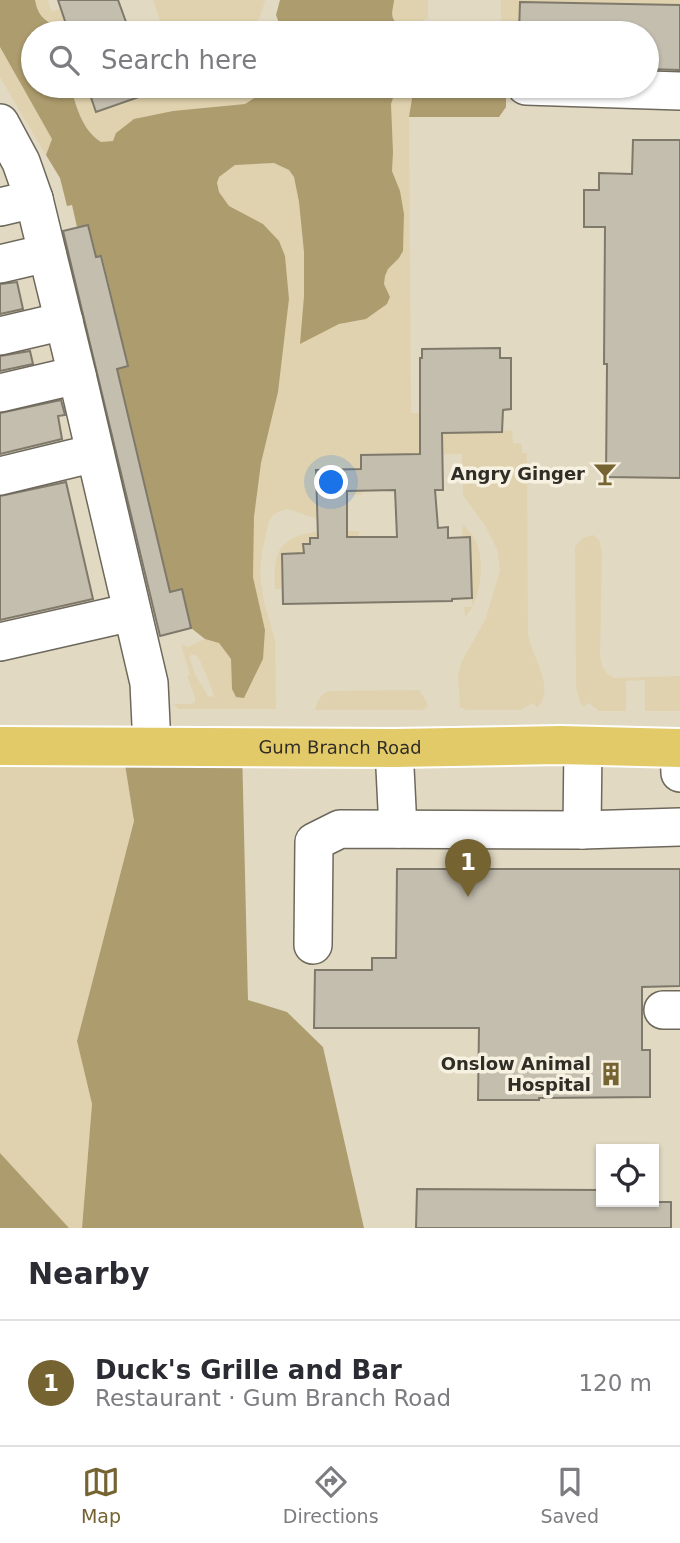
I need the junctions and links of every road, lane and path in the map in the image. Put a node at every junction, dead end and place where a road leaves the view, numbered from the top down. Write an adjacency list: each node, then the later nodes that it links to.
1 (659, 90): 2 (lane)
2 (680, 91)
3 (5, 144): 4 (lane)
4 (17, 203): 5 (lane)
5 (47, 253): 6 (lane); 7 (lane)
6 (0, 264)
7 (64, 321): 8 (lane); 9 (lane)
8 (0, 336)
9 (77, 375): 10 (lane); 11 (lane)
10 (0, 393)
11 (95, 453): 12 (lane); 13 (lane)
12 (0, 476)
13 (132, 612): 14 (lane); 16 (lane)
14 (0, 642)
15 (0, 746): 16 (main road, Gum Branch Road)
16 (152, 746): 18 (main road, Gum Branch Road)
17 (583, 746): 18 (main road, Gum Branch Road); 19 (main road, Gum Branch Road); 22 (lane)
18 (394, 748): 21 (lane)
19 (680, 756)
20 (680, 817): 22 (lane)
21 (398, 830): 22 (lane); 23 (lane)
22 (582, 830)
23 (313, 945)

